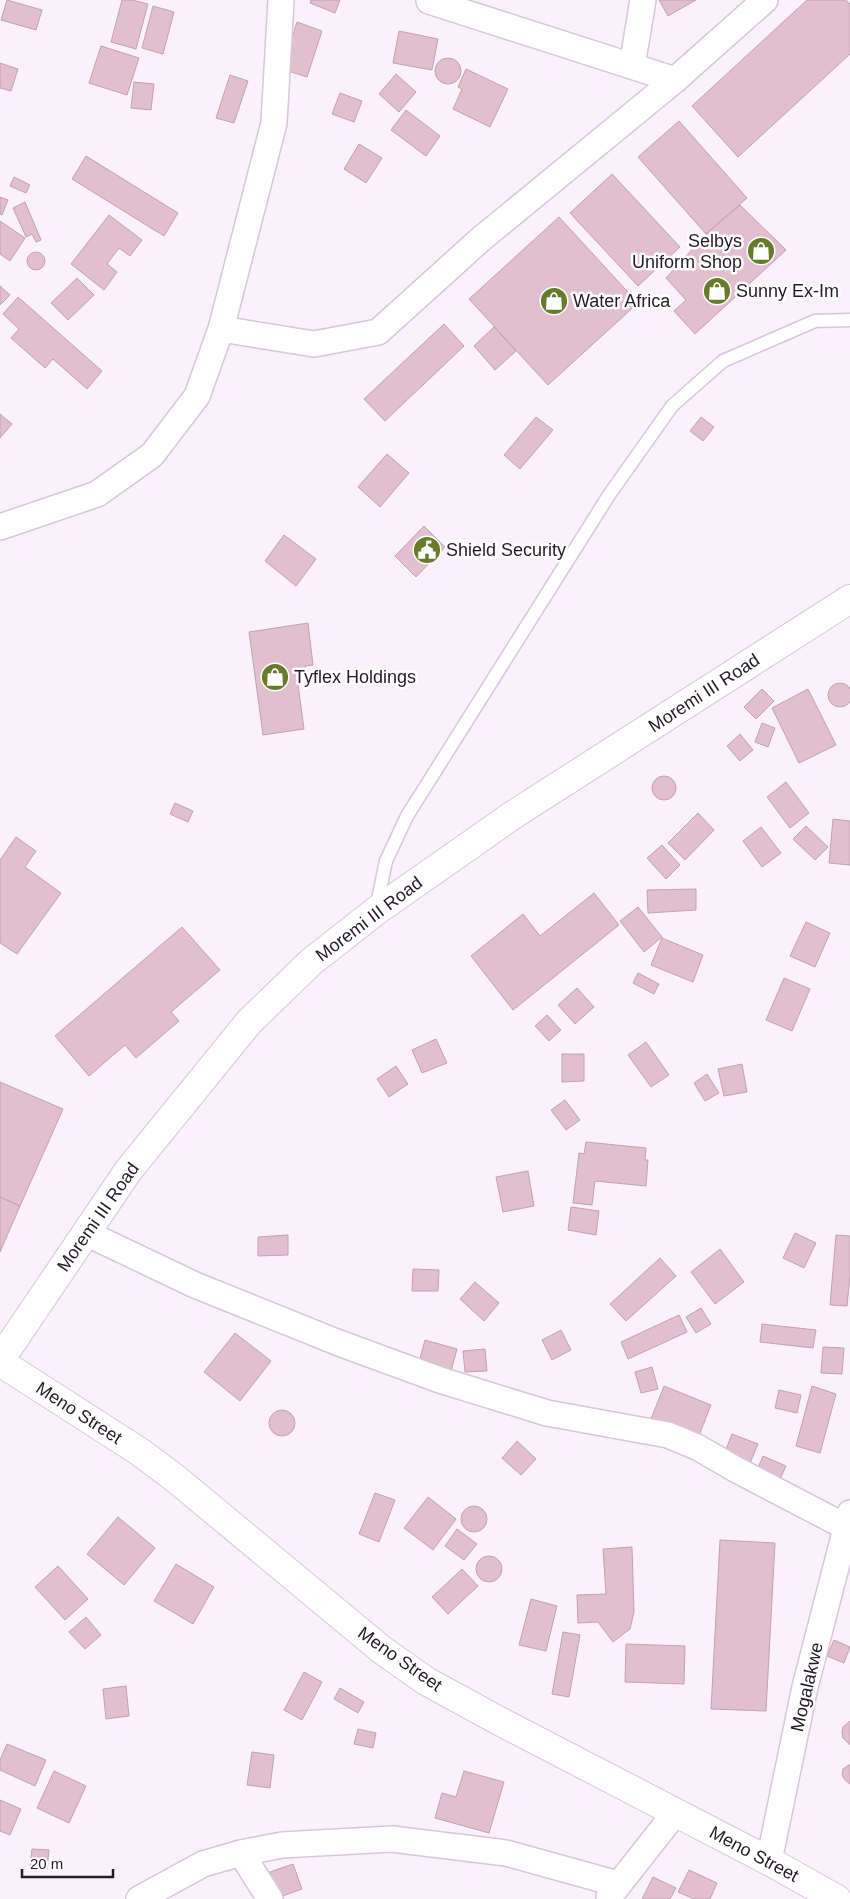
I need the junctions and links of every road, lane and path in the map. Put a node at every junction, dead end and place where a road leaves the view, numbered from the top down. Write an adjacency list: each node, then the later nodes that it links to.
1 (281, 0): 8 (street)
2 (643, 0): 5 (street)
3 (765, 0): 6 (street)
4 (429, 1): 5 (street)
5 (632, 66): 6 (street)
6 (675, 80): 8 (street)
7 (850, 320): 11 (lane)
8 (221, 329): 9 (street)
9 (0, 527)
10 (850, 599): 11 (street, Moremi III Road)
11 (376, 911): 12 (street, Moremi III Road)
12 (86, 1232): 13 (street, Moremi III Road); 14 (street)
13 (0, 1361): 15 (street, Meno Street)
14 (848, 1520): 17 (street, Mogalakwe)
15 (675, 1813): 17 (street, Meno Street); 18 (street)
16 (241, 1852): 18 (street); 19 (street); 20 (street)
17 (769, 1861): 21 (street, Meno Street)
18 (612, 1892)
19 (139, 1899)
20 (270, 1899)
21 (838, 1899)

